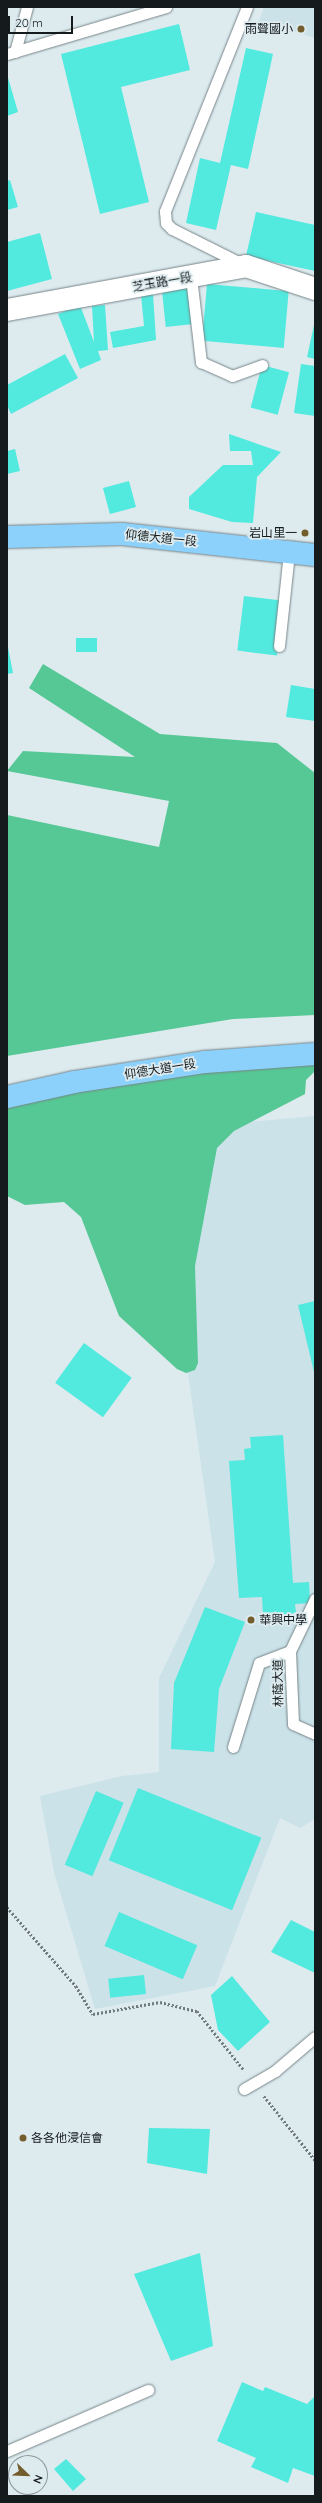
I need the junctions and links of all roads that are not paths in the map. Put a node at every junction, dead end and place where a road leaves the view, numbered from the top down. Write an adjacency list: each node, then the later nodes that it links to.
1 (27, 7): 5 (lane)
2 (166, 7): 4 (lane)
3 (247, 7): 6 (lane)
4 (143, 12): 5 (lane)
5 (11, 53)
6 (246, 266): 7 (street, 芝玉路一段); 8 (street, 芝玉路一段)
7 (191, 277): 9 (street, 芝玉路一段); 10 (lane)
8 (315, 289)
9 (7, 310)
10 (262, 365)
11 (7, 538): 12 (main road, 仰德大道一段)
12 (289, 552): 13 (main road, 仰德大道一段); 14 (lane)
13 (315, 555)
14 (279, 646)
15 (315, 1054): 16 (main road, 仰德大道一段)
16 (7, 1097)
17 (315, 1599): 18 (lane, 林蔭大道)
18 (290, 1651): 19 (lane, 林蔭大道); 20 (lane)
19 (315, 1734)
20 (233, 1748)
21 (315, 2037): 22 (lane)
22 (244, 2089)
23 (148, 2390): 24 (lane)
24 (7, 2451)

